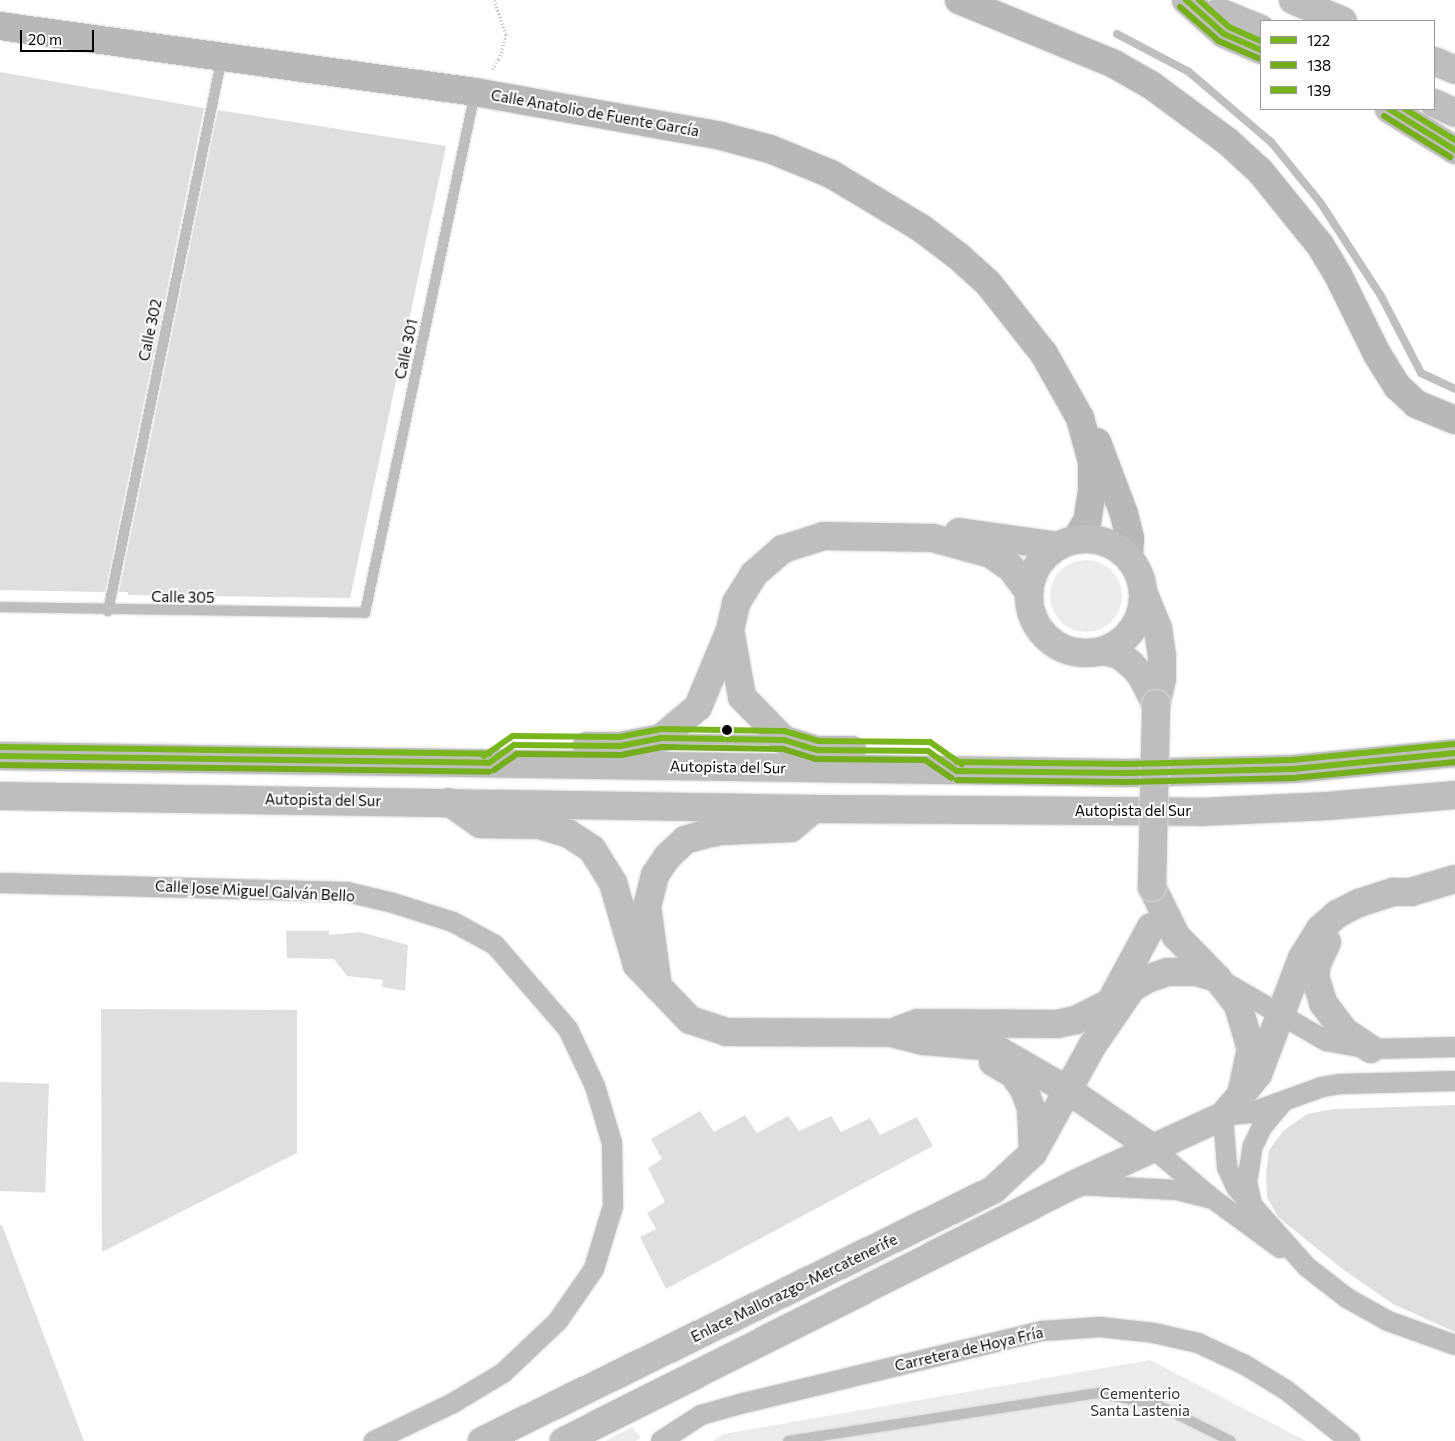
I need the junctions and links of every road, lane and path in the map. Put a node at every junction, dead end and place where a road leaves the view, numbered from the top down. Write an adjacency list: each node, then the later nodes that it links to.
1 (494, 0): 12 (path)
2 (959, 0): 18 (street)
3 (1188, 0): 7 (main road); 8 (main road)
4 (1292, 0): 5 (main road)
5 (1341, 20)
6 (0, 26): 9 (street, Calle Anatolio de Fuente García)
7 (1260, 29)
8 (1260, 50)
9 (222, 56): 12 (street, Calle Anatolio de Fuente García); 25 (lane, Calle 302)
10 (1435, 61): 11 (main road)
11 (1455, 70)
12 (475, 92): 17 (street, Calle Anatolio de Fuente García); 26 (lane, Calle 301)
13 (1435, 104): 15 (main road)
14 (1391, 110): 16 (main road)
15 (1455, 113)
16 (1455, 150)
17 (1080, 418): 20 (street, Calle Anatolio de Fuente García); 21 (street, Calle Anatolio de Fuente García)
18 (1455, 420)
19 (934, 538): 20 (main road); 22 (main road); 27 (main road)
20 (1066, 543): 21 (main road); 22 (main road)
21 (1129, 558): 23 (main road)
22 (1029, 592): 28 (main road)
23 (1144, 594): 28 (main road); 29 (main road)
24 (0, 607): 25 (lane, Calle 305)
25 (108, 611): 26 (lane, Calle 305)
26 (365, 613)
27 (730, 630): 30 (main road); 31 (main road)
28 (1102, 651): 29 (main road)
29 (1156, 704): 42 (main road, bridge)
30 (661, 738): 31 (lane); 34 (main road)
31 (784, 740): 35 (main road)
32 (1455, 753): 35 (main road, Autopista del Sur)
33 (0, 756): 34 (main road, Autopista del Sur)
34 (489, 763): 35 (main road, Autopista del Sur)
35 (957, 771)
36 (1455, 795): 39 (main road, Autopista del Sur)
37 (0, 796): 38 (main road, Autopista del Sur)
38 (448, 802): 39 (main road, Autopista del Sur); 46 (main road)
39 (814, 810): 46 (main road)
40 (1455, 878): 43 (main road)
41 (0, 882): 67 (street, Calle Jose Miguel Galván Bello)
42 (1152, 887): 44 (main road); 45 (main road)
43 (1411, 892): 49 (main road); 54 (main road)
44 (1151, 927): 47 (main road); 48 (main road)
45 (1217, 978): 47 (main road); 49 (street); 57 (main road)
46 (658, 987): 50 (main road)
47 (1132, 988): 52 (main road)
48 (1110, 1003): 50 (main road); 52 (main road)
49 (1280, 1017): 54 (street); 57 (main road)
50 (891, 1033): 51 (main road)
51 (966, 1046): 56 (main road); 61 (main road)
52 (1092, 1046): 56 (main road)
53 (1455, 1047): 54 (street)
54 (1371, 1049)
55 (1455, 1081): 58 (street)
56 (1070, 1091): 60 (main road); 61 (main road, Enlace Mallorazgo-Mercatenerife)
57 (1241, 1095): 59 (main road)
58 (1283, 1102): 59 (street); 64 (street)
59 (1223, 1116): 60 (main road); 64 (street)
60 (1154, 1149): 62 (main road); 63 (street)
61 (1033, 1153): 68 (main road, Enlace Mallorazgo-Mercatenerife)
62 (1074, 1185): 63 (street); 69 (main road)
63 (1213, 1199): 65 (street)
64 (1253, 1208): 65 (street)
65 (1307, 1267): 66 (street)
66 (1455, 1345)
67 (374, 1441)
68 (482, 1441)
69 (564, 1441)
70 (661, 1441): 73 (street, Carretera de Hoya Fría)
71 (788, 1441): 72 (lane)
72 (1231, 1441)
73 (1350, 1441)

